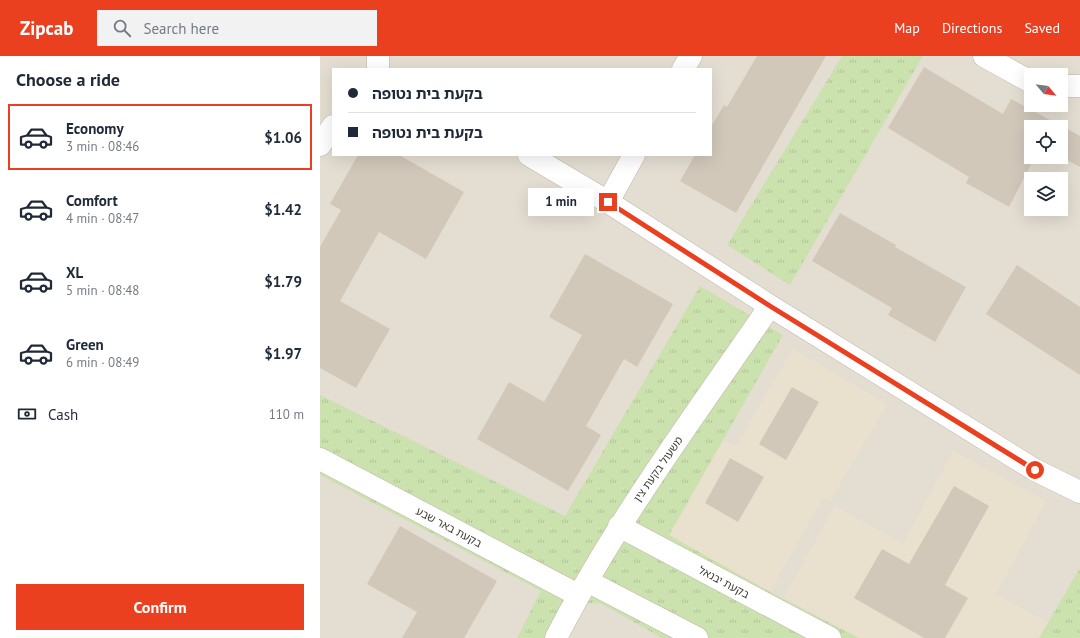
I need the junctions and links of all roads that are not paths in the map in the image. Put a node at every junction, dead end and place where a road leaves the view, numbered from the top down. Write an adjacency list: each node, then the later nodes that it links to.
1 (378, 56): 4 (street)
2 (690, 56): 5 (street)
3 (984, 56): 6 (street)
4 (378, 68)
5 (684, 68)
6 (1024, 78)
7 (1068, 86): 8 (street)
8 (1080, 86)
9 (332, 127): 10 (street)
10 (320, 145)
11 (531, 156): 13 (street)
12 (633, 156): 13 (street)
13 (608, 202): 14 (street)
14 (770, 306): 16 (street); 17 (street, משעול בקעת צין)
15 (320, 459): 18 (street, בקעת באר שבע)
16 (1080, 492)
17 (619, 526): 18 (street, משעול בקעת צין); 21 (street, בקעת יבנאל)
18 (583, 588): 19 (street, משעול בקעת צין); 20 (street)
19 (556, 638)
20 (697, 638)
21 (830, 638)

